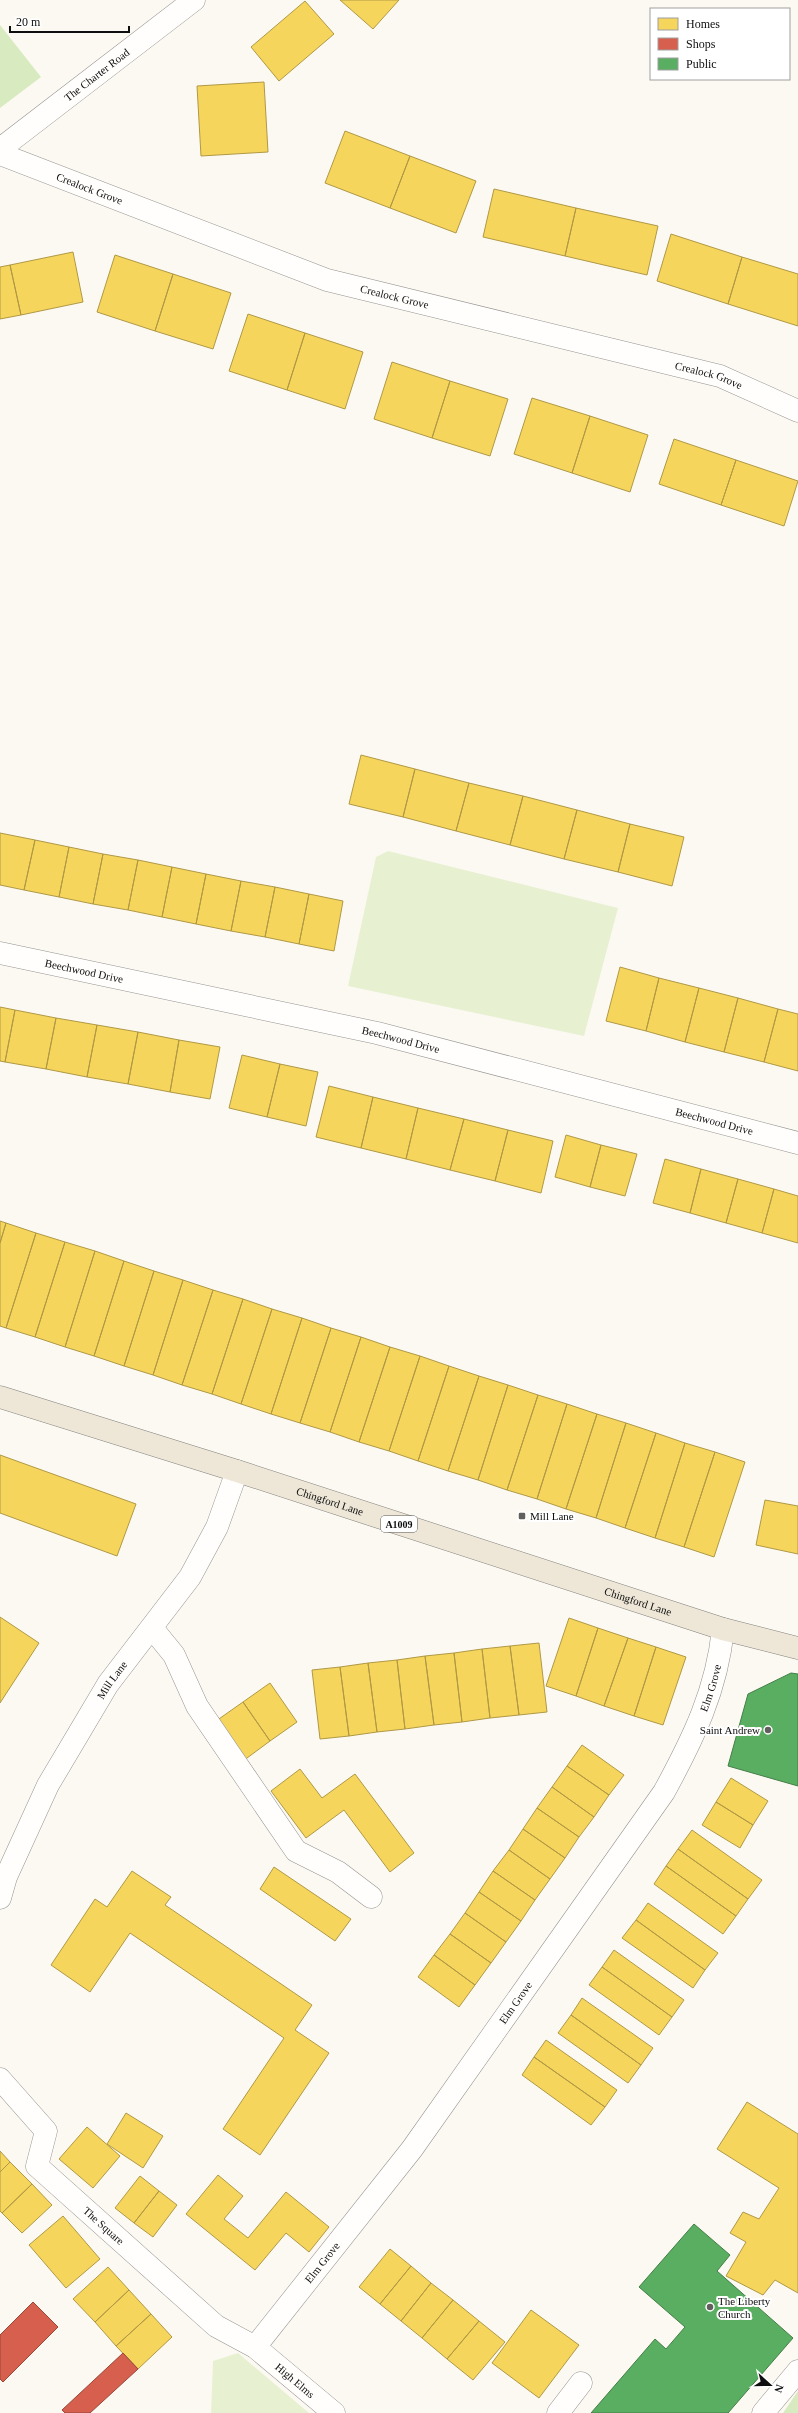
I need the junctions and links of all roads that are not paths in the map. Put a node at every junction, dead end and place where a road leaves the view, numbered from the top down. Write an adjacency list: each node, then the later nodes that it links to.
1 (194, 0): 2 (street, The Charter Road)
2 (0, 149)
3 (0, 154): 4 (street, Crealock Grove)
4 (798, 411)
5 (0, 953): 6 (street, Beechwood Drive)
6 (798, 1143)
7 (0, 1397): 8 (main road, Chingford Lane / A1009)
8 (237, 1471): 9 (street, Mill Lane); 10 (main road, Chingford Lane / A1009)
9 (152, 1628): 12 (street, Mill Lane); 13 (street)
10 (723, 1629): 11 (main road, Chingford Lane / A1009); 16 (street, Elm Grove)
11 (798, 1648)
12 (3, 1876): 14 (street, Mill Lane)
13 (370, 1897)
14 (0, 1898)
15 (0, 2079): 16 (street, The Square)
16 (255, 2347): 19 (street, High Elms)
17 (798, 2371): 21 (street)
18 (581, 2383): 20 (street)
19 (334, 2413)
20 (558, 2413)
21 (763, 2413)

